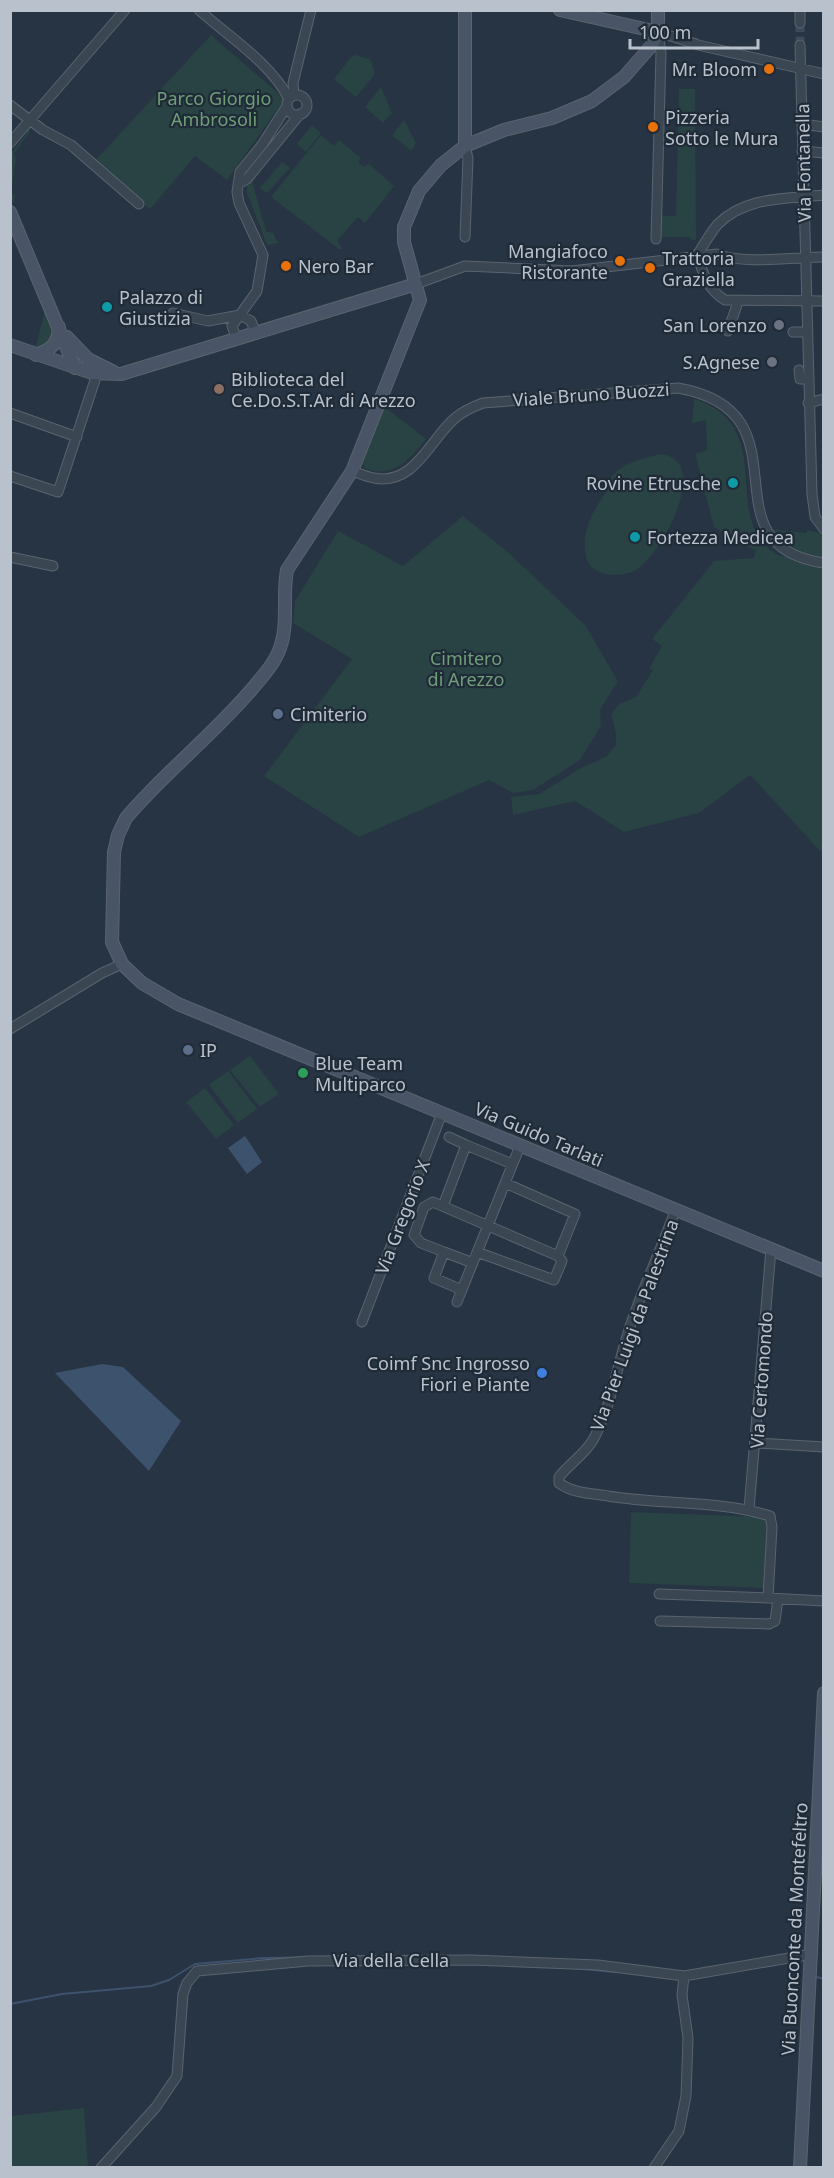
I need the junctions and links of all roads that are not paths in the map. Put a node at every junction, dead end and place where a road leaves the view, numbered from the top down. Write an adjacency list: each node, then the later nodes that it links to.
1 (125, 10): 16 (street)
2 (199, 10): 13 (street)
3 (311, 10): 13 (street)
4 (465, 10): 20 (main road)
5 (560, 10): 9 (main road)
6 (658, 10): 9 (main road)
7 (800, 10): 8 (street)
8 (800, 23)
9 (658, 32): 11 (street); 20 (main road); 29 (street)
10 (800, 45): 11 (street, Via Fontanella)
11 (802, 69): 12 (street); 17 (street, Via Fontanella)
12 (824, 74)
13 (290, 100): 15 (street); 15 (street); 23 (street)
14 (10, 105): 16 (street)
15 (300, 114): 23 (street)
16 (31, 120): 19 (street); 26 (street)
17 (802, 124): 18 (street); 21 (street, Via Fontanella)
18 (824, 127)
19 (10, 143)
20 (465, 146): 28 (street); 33 (main road)
21 (802, 151): 22 (street); 25 (street, Via Fontanella)
22 (824, 153)
23 (238, 184): 38 (street)
24 (824, 195): 25 (street)
25 (803, 197): 30 (street); 31 (street, Via Fontanella)
26 (139, 204)
27 (10, 212): 39 (main road)
28 (465, 237)
29 (656, 239)
30 (698, 255): 31 (street); 33 (street); 35 (street)
31 (805, 257): 32 (street); 36 (street, Via Fontanella)
32 (824, 257)
33 (416, 284): 43 (main road); 56 (main road)
34 (824, 301): 36 (street)
35 (738, 302): 36 (street); 40 (street)
36 (807, 302): 42 (street, Via Fontanella)
37 (173, 312): 38 (street)
38 (240, 315): 43 (street); 44 (street)
39 (59, 326): 46 (main road); 47 (main road); 50 (main road)
40 (728, 331)
41 (793, 332): 42 (street)
42 (808, 332): 51 (street, Via Fontanella)
43 (256, 334): 44 (main road)
44 (237, 340): 50 (main road)
45 (10, 345): 46 (main road)
46 (36, 355): 47 (main road)
47 (75, 368): 49 (main road)
48 (799, 370): 51 (street)
49 (97, 374): 50 (main road); 55 (street)
50 (121, 374)
51 (808, 379): 53 (street, Via Fontanella)
52 (824, 399): 53 (street)
53 (808, 404): 59 (street, Via Fontanella)
54 (10, 413): 55 (street)
55 (77, 437): 57 (street)
56 (352, 471): 62 (street, Viale Bruno Buozzi); 64 (main road)
57 (10, 476)
58 (824, 492): 59 (street)
59 (812, 494): 60 (street, Via Fontanella)
60 (824, 529)
61 (10, 557): 63 (street)
62 (824, 563)
63 (54, 566)
64 (122, 964): 65 (street); 66 (main road)
65 (10, 1029)
66 (242, 1030): 67 (main road); 68 (main road, Via Guido Tarlati)
67 (311, 1066): 68 (main road); 69 (main road)
68 (368, 1082): 69 (main road, Via Guido Tarlati)
69 (405, 1098): 70 (main road, Via Guido Tarlati)
70 (442, 1113): 73 (main road, Via Guido Tarlati); 87 (street, Via Gregorio X)
71 (449, 1137): 72 (street)
72 (466, 1145): 74 (street); 76 (street)
73 (520, 1146): 74 (street); 77 (main road, Via Guido Tarlati)
74 (512, 1164): 75 (street)
75 (505, 1183): 78 (street); 82 (street)
76 (443, 1206): 78 (street); 80 (street)
77 (675, 1211): 79 (main road, Via Guido Tarlati); 90 (street, Via Pier Luigi da Palestrina)
78 (488, 1225): 81 (street); 82 (street)
79 (771, 1250): 84 (main road, Via Guido Tarlati); 88 (street, Via Certomondo)
80 (444, 1252): 83 (street); 85 (street)
81 (477, 1252): 82 (street); 83 (street)
82 (558, 1256)
83 (473, 1263): 85 (street)
84 (824, 1271)
85 (462, 1290): 86 (street)
86 (457, 1302)
87 (362, 1322)
88 (757, 1443): 89 (street); 90 (street, Via Certomondo)
89 (824, 1447)
90 (749, 1509): 92 (street)
91 (659, 1594): 92 (street)
92 (773, 1598): 93 (street); 94 (street)
93 (824, 1601)
94 (660, 1621)
95 (824, 1693): 96 (main road, Via Buonconte da Montefeltro)
96 (823, 1722): 97 (main road, Via Buonconte da Montefeltro)
97 (812, 1954): 98 (street, Via della Cella); 101 (main road, Via Buonconte da Montefeltro)
98 (684, 1976): 99 (street, Via della Cella); 100 (street)
99 (100, 2168)
100 (654, 2168)
101 (800, 2168)

